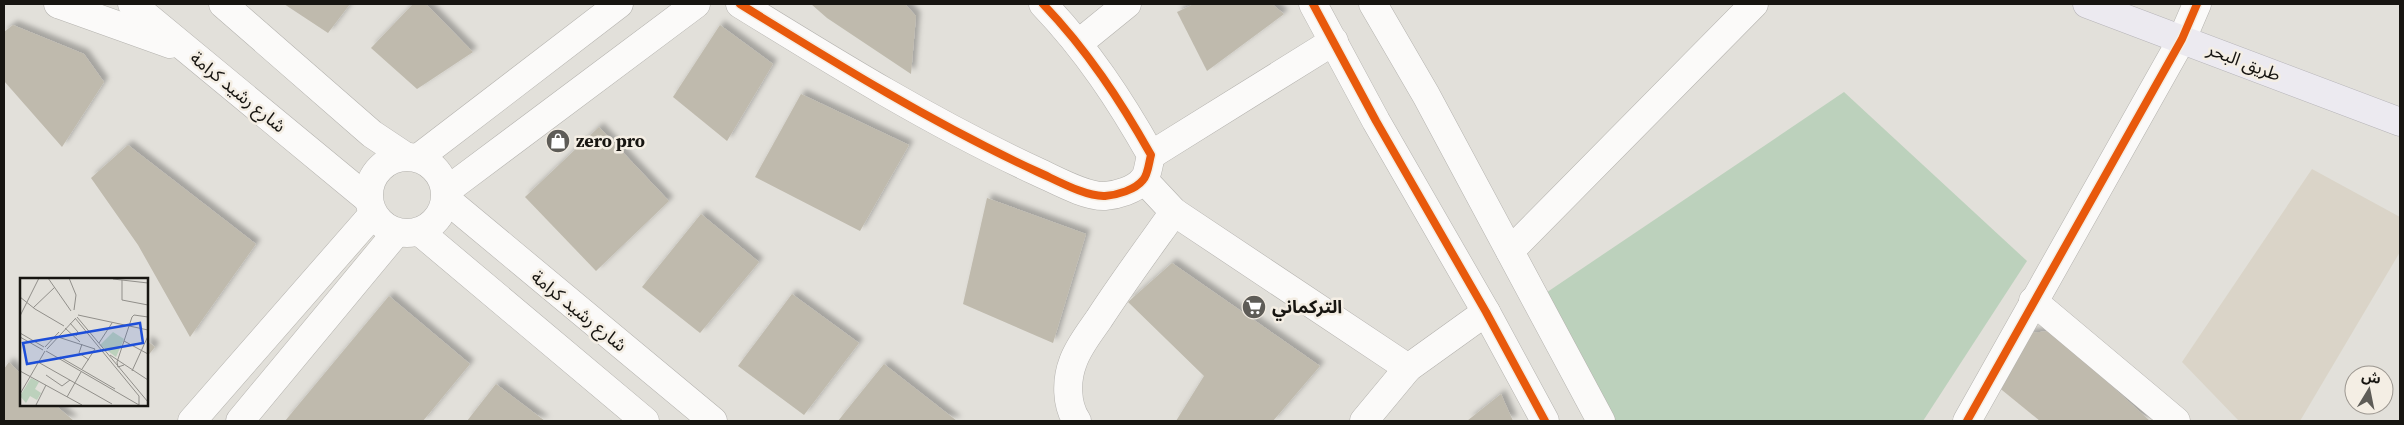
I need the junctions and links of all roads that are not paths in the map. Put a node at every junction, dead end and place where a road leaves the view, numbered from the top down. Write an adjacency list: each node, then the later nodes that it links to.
1 (58, 4): 17 (street)
2 (132, 4): 17 (street, شارع رشيد كرامة)
3 (223, 4): 19 (street)
4 (619, 4): 19 (street)
5 (696, 4): 21 (street)
6 (740, 4): 20 (street)
7 (1043, 4): 16 (street)
8 (1127, 4): 16 (street)
9 (1313, 4): 15 (street)
10 (1373, 4): 25 (street)
11 (1754, 4): 25 (street)
12 (2087, 4): 14 (highway, طريق البحر)
13 (2197, 4): 14 (street)
14 (2182, 39): 18 (highway, طريق البحر); 26 (street)
15 (1334, 41): 20 (street); 27 (street)
16 (1079, 44): 20 (street)
17 (186, 50): 22 (street, شارع رشيد كرامة)
18 (2400, 122)
19 (412, 157): 21 (street); 22 (street)
20 (1148, 168): 23 (street)
21 (446, 195): 24 (street); 32 (street, شارع رشيد كرامة)
22 (370, 206): 24 (street); 29 (street)
23 (1174, 212): 28 (street); 33 (street)
24 (408, 232): 30 (street); 31 (street)
25 (1510, 251): 36 (street)
26 (2033, 301): 37 (street); 38 (street)
27 (1486, 312): 28 (street); 35 (street)
28 (1408, 368): 34 (street)
29 (192, 421)
30 (240, 421)
31 (645, 421)
32 (713, 421)
33 (1077, 421)
34 (1364, 421)
35 (1545, 421)
36 (1601, 421)
37 (1967, 421)
38 (2176, 421)

